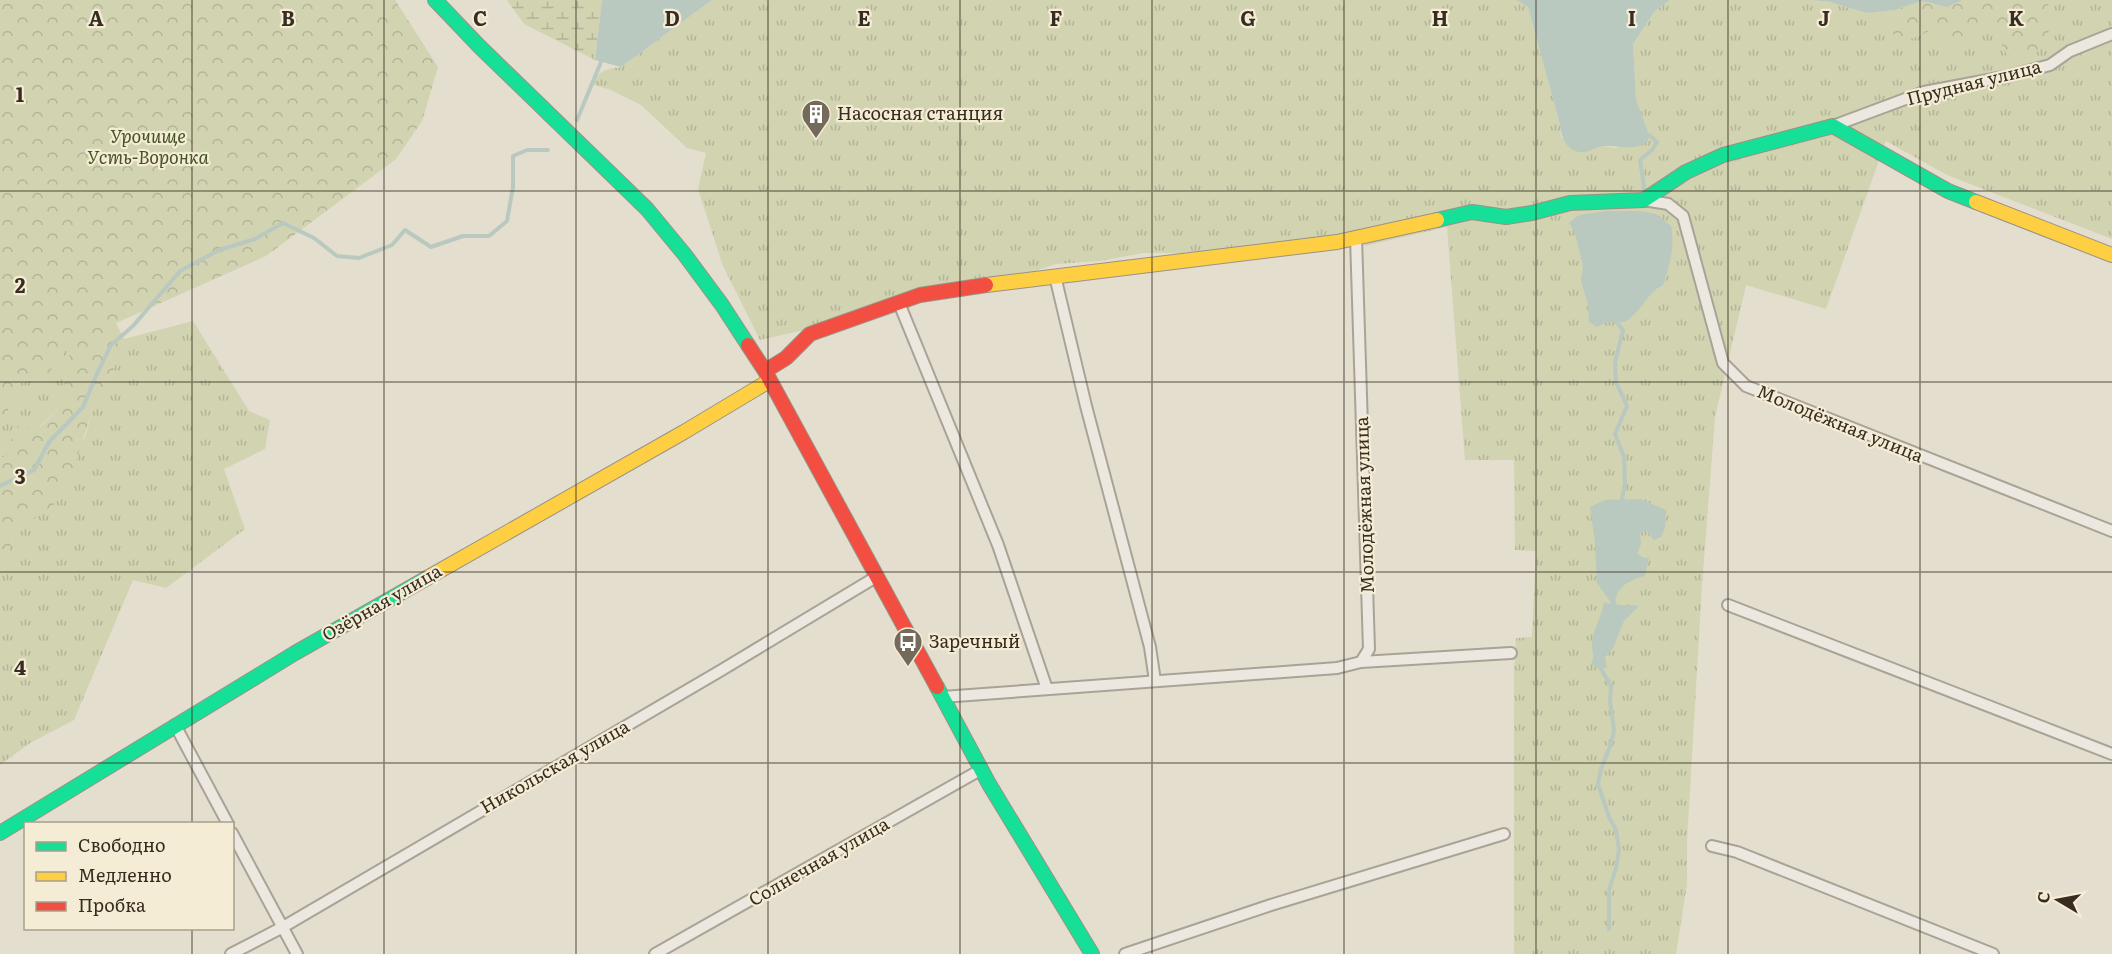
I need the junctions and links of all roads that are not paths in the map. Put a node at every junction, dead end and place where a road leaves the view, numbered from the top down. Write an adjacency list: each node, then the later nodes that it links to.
1 (435, 0): 10 (street)
2 (2112, 34): 3 (street, Прудная улица)
3 (1833, 126): 4 (street); 6 (street)
4 (1644, 200): 5 (street, Молодёжная улица); 11 (street, Молодёжная улица)
5 (1356, 237): 7 (street, Молодёжная улица); 15 (street, Молодёжная улица)
6 (2112, 255)
7 (1055, 276): 8 (street, Молодёжная улица); 16 (street)
8 (899, 303): 9 (street, Молодёжная улица); 17 (street)
9 (786, 358): 10 (street, Озёрная улица)
10 (767, 376): 12 (street); 19 (street, Озёрная улица)
11 (2112, 531)
12 (876, 577): 18 (street); 27 (street, Никольская улица)
13 (1728, 605): 20 (street)
14 (1511, 653): 15 (street)
15 (1361, 662): 16 (street)
16 (1155, 681): 17 (street)
17 (1047, 689): 18 (street)
18 (942, 697): 21 (street)
19 (175, 725): 22 (street); 23 (street, Озёрная улица)
20 (2112, 754)
21 (982, 769): 31 (street, Солнечная улица); 32 (street)
22 (227, 822)
23 (0, 833)
24 (1504, 834): 28 (street)
25 (234, 837): 27 (street)
26 (1712, 846): 33 (street)
27 (282, 927): 29 (street, Никольская улица); 30 (street)
28 (1127, 953)
29 (231, 954)
30 (297, 954)
31 (655, 954)
32 (1092, 954)
33 (1993, 954)

